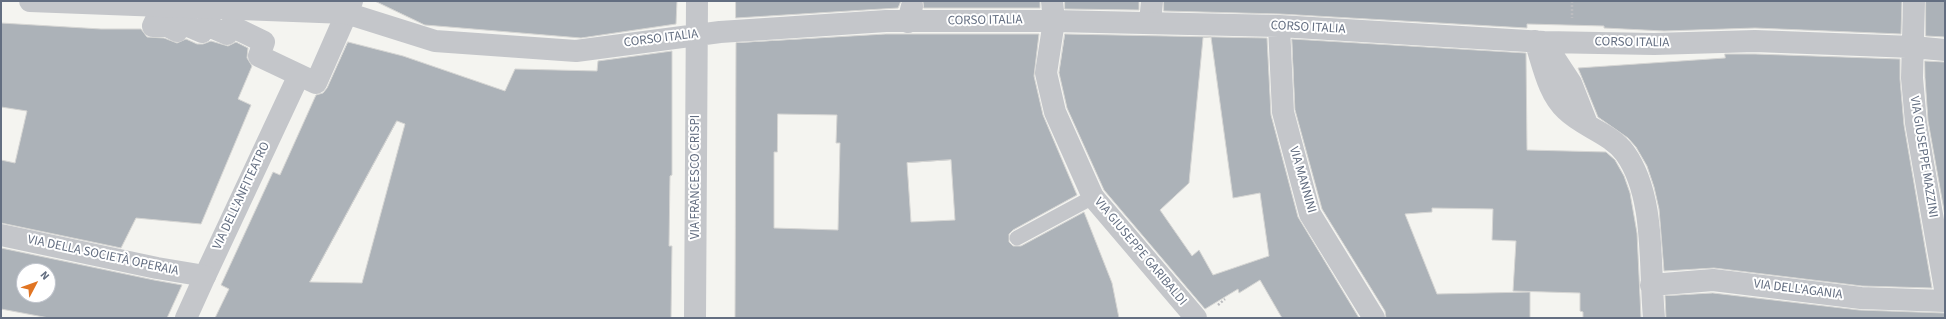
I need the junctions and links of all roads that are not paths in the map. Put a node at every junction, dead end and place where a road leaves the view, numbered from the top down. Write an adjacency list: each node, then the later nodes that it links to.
1 (30, 1): 5 (street, CORSO ITALIA)
2 (697, 1): 10 (street, VIA FRANCESCO CRISPI)
3 (1152, 1): 8 (street)
4 (1914, 1): 12 (street, VIA GIUSEPPE MAZZINI)
5 (163, 4): 6 (street, CORSO ITALIA); 14 (street)
6 (349, 7): 10 (street, CORSO ITALIA); 14 (street)
7 (1053, 11): 8 (street, CORSO ITALIA); 10 (street, CORSO ITALIA); 15 (street, VIA GIUSEPPE GARIBALDI)
8 (1150, 23): 9 (street, CORSO ITALIA)
9 (1279, 26): 11 (street, CORSO ITALIA); 25 (street, VIA MANNINI)
10 (697, 35): 23 (street, VIA FRANCESCO CRISPI)
11 (1540, 42): 12 (street, CORSO ITALIA); 19 (street)
12 (1913, 47): 13 (street, CORSO ITALIA); 20 (street, VIA GIUSEPPE MAZZINI)
13 (1945, 50)
14 (299, 75): 18 (street, VIA DELL'ANFITEATRO)
15 (1093, 197): 17 (lane); 24 (street, VIA GIUSEPPE GARIBALDI)
16 (1, 235): 18 (street, VIA DELLA SOCIETÀ OPERAIA)
17 (1017, 238)
18 (205, 276): 22 (street, VIA DELL'ANFITEATRO)
19 (1651, 285): 21 (street, VIA DELL'AGANIA); 26 (street)
20 (1945, 289)
21 (1945, 301)
22 (186, 318)
23 (695, 318)
24 (1196, 318)
25 (1374, 318)
26 (1654, 318)

